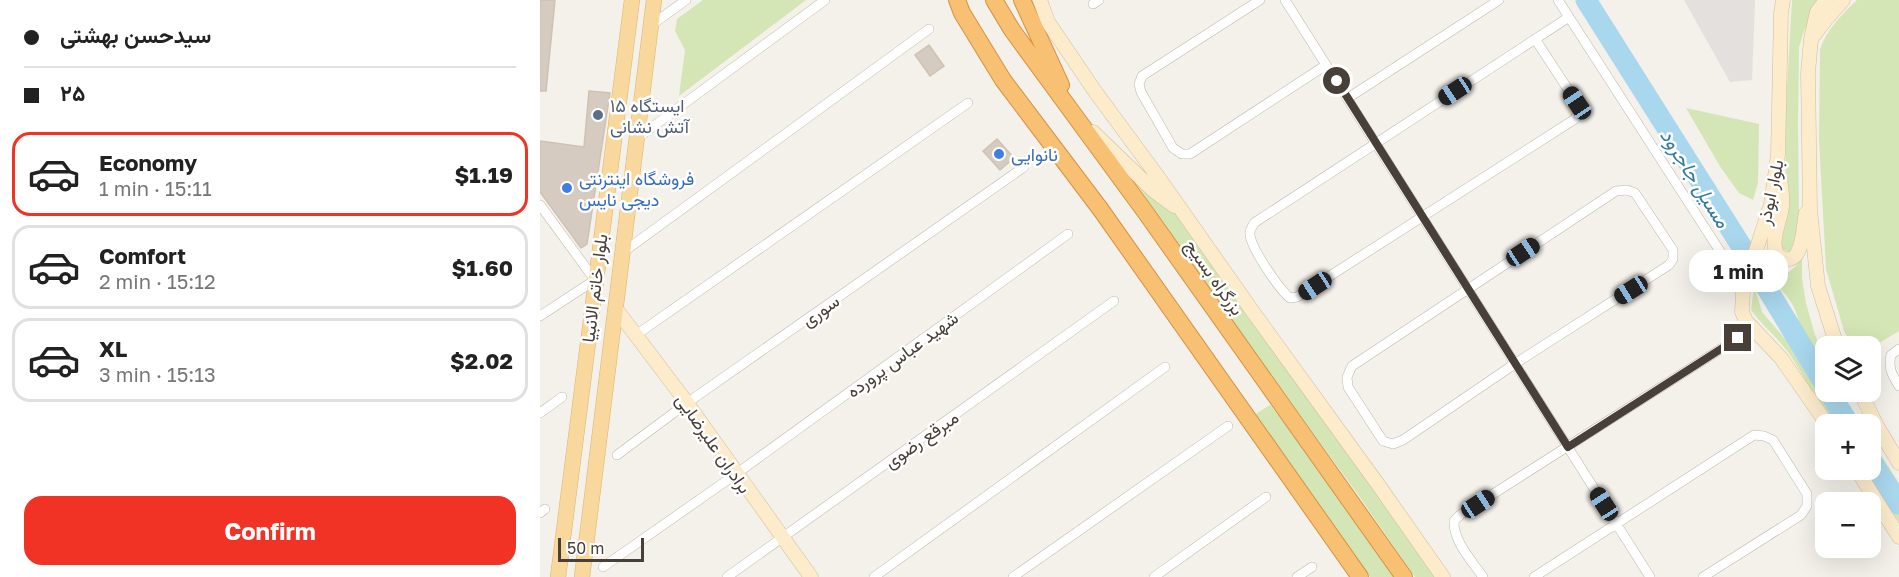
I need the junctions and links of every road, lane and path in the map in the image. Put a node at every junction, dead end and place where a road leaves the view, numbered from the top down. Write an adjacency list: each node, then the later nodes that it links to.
1 (632, 0): 36 (main road, بلوار خاتم الانبیا)
2 (654, 0): 17 (main road, بلوار خاتم الانبیا)
3 (686, 0): 17 (street)
4 (825, 0): 25 (street)
5 (993, 0): 24 (highway, بزرگراه بسیج)
6 (1022, 0): 24 (highway)
7 (1040, 0): 31 (main road)
8 (1260, 0): 21 (street)
9 (1285, 0): 21 (street)
10 (1499, 0): 22 (street)
11 (1558, 0): 16 (street)
12 (1826, 0): 20 (main road, بلوار ابوذر)
13 (1844, 0): 20 (main road)
14 (958, 4): 73 (highway)
15 (1782, 4): 27 (main road, بلوار ابوذر)
16 (1569, 17): 19 (street); 35 (street)
17 (650, 26): 25 (main road, بلوار خاتم الانبیا)
18 (929, 29): 34 (street)
19 (1535, 39): 26 (street); 32 (street)
20 (1811, 39): 29 (main road, بلوار ابوذر)
21 (1326, 65): 22 (street)
22 (1348, 98): 26 (street)
23 (968, 103): 41 (street)
24 (1074, 113): 31 (main road); 74 (highway, بزرگراه بسیج)
25 (636, 139): 34 (main road, بلوار خاتم الانبیا)
26 (1376, 142): 32 (street); 32 (street)
27 (1779, 155): 29 (main road); 52 (main road, بلوار ابوذر)
28 (1024, 167): 50 (street, سوری)
29 (1810, 196): 42 (main road, بلوار ابوذر)
30 (540, 205): 36 (street)
31 (1183, 213): 75 (main road)
32 (1422, 216): 37 (street)
33 (1068, 234): 57 (street, شهید عباس پرورده)
34 (622, 253): 39 (main road, بلوار خاتم الانبیا)
35 (1723, 256)
36 (595, 280): 39 (main road); 40 (street); 65 (main road, بلوار خاتم الانبیا)
37 (1468, 288): 45 (street); 45 (street); 45 (street)
38 (1114, 301): 62 (street, مبرقع رضوی)
39 (616, 309): 41 (main road, برادران علیرضایی); 66 (main road, بلوار خاتم الانبیا)
40 (540, 316)
41 (636, 335): 50 (main road, برادران علیرضایی)
42 (1834, 336)
43 (1738, 338): 54 (street)
44 (1899, 349): 47 (street)
45 (1515, 363): 54 (street)
46 (1165, 367): 69 (street)
47 (1899, 386)
48 (561, 397): 51 (street)
49 (1865, 402): 56 (main road)
50 (687, 403): 55 (street, سوری); 57 (main road, برادران علیرضایی)
51 (540, 413)
52 (1820, 414)
53 (1228, 426): 70 (street)
54 (1568, 447): 60 (street); 76 (street)
55 (617, 455)
56 (1898, 457)
57 (736, 474): 62 (main road, برادران علیرضایی); 63 (street, شهید عباس پرورده)
58 (1863, 480): 61 (main road)
59 (1266, 498): 71 (street)
60 (1616, 523): 77 (street); 78 (street); 79 (street)
61 (1899, 537)
62 (782, 538): 67 (street, مبرقع رضوی); 68 (main road, برادران علیرضایی)
63 (603, 567)
64 (1312, 567): 72 (street)
65 (558, 577)
66 (582, 577)
67 (727, 577)
68 (811, 577)
69 (874, 577)
70 (1013, 577)
71 (1154, 577)
72 (1297, 577)
73 (1360, 577)
74 (1404, 577)
75 (1443, 577)
76 (1482, 577)
77 (1534, 577)
78 (1650, 577)
79 (1703, 577)

